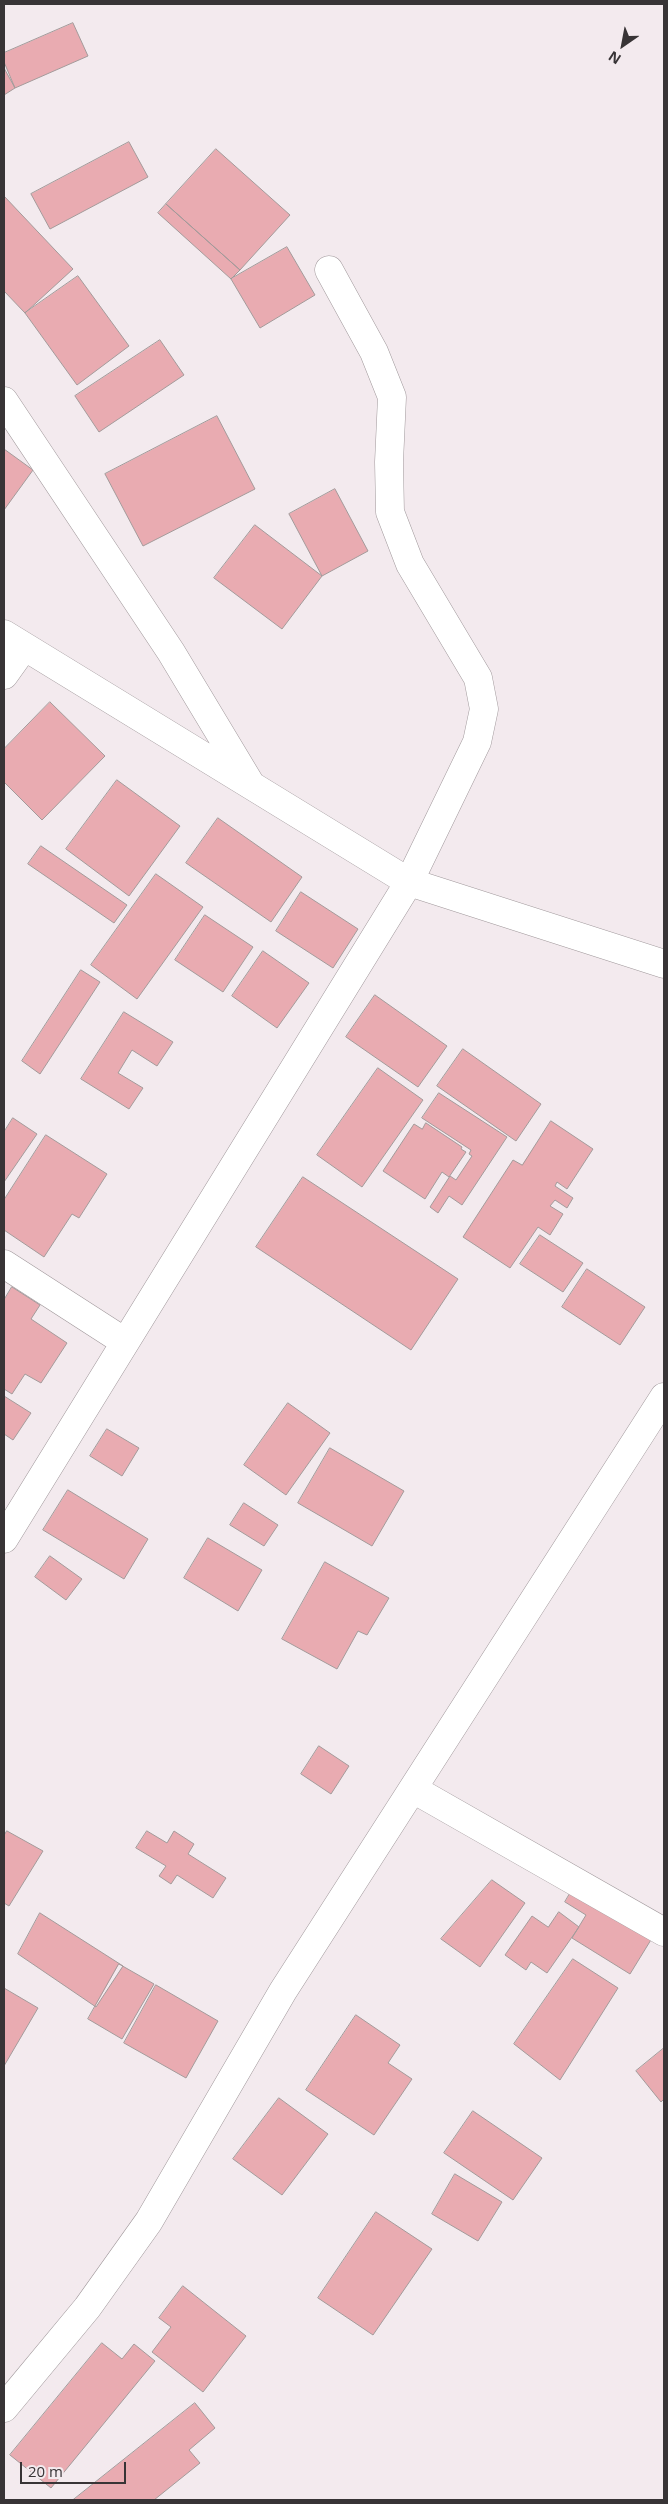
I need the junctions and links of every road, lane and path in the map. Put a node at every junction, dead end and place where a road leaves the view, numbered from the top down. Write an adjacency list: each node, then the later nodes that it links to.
1 (329, 270): 6 (street)
2 (4, 401): 5 (street)
3 (14, 641): 4 (street); 5 (street)
4 (4, 675)
5 (253, 789): 6 (street)
6 (409, 882): 7 (street); 9 (street)
7 (664, 964)
8 (4, 1264): 9 (street)
9 (125, 1342): 11 (street)
10 (664, 1397): 12 (street)
11 (4, 1539)
12 (413, 1789): 13 (street); 14 (street)
13 (664, 1932)
14 (4, 2408)

